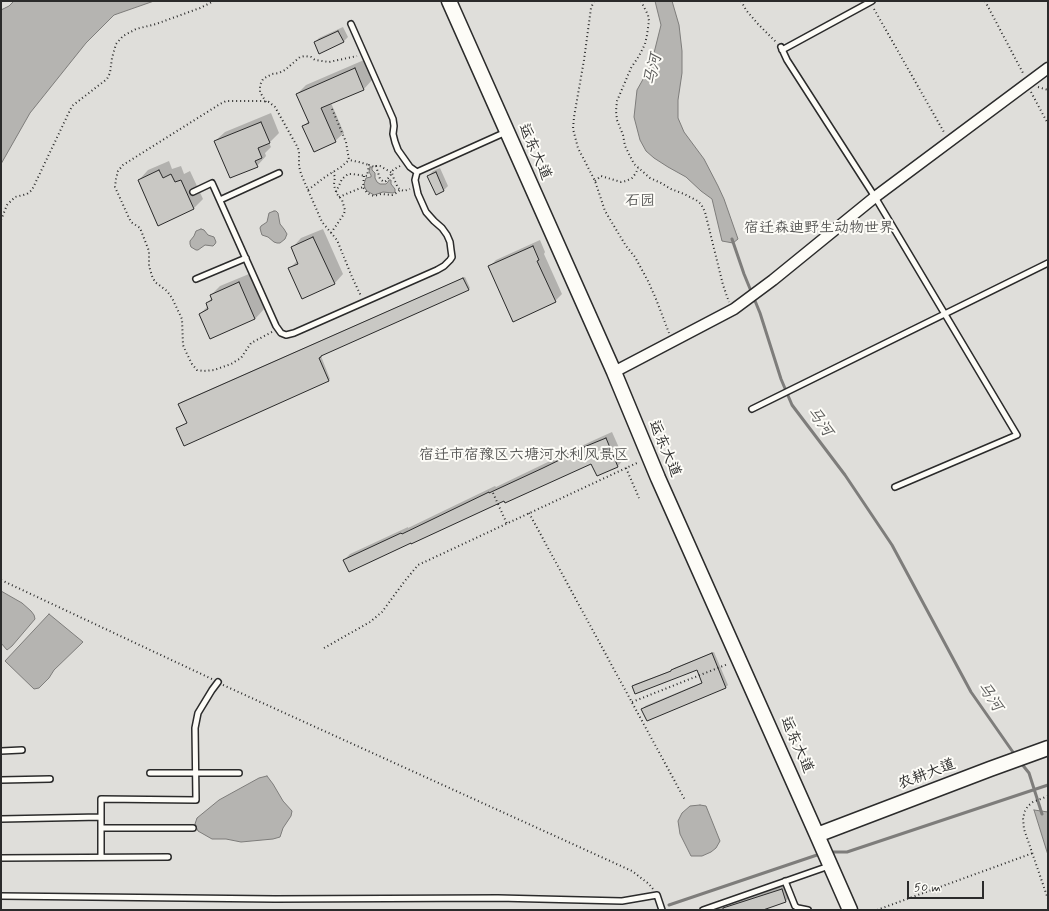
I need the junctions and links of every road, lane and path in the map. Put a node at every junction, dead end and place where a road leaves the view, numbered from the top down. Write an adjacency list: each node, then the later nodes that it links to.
1 (214, 1): 38 (path)
2 (449, 1): 16 (main road, 运东大道)
3 (594, 1): 28 (path)
4 (641, 1): 22 (path)
5 (741, 1): 9 (path)
6 (871, 1): 9 (lane); 17 (path)
7 (985, 1): 12 (path)
8 (351, 24): 10 (lane)
9 (782, 49): 36 (lane)
10 (364, 54): 13 (path); 19 (lane)
11 (1048, 68): 12 (street)
12 (1027, 84): 15 (path); 17 (street)
13 (266, 102)
14 (332, 109): 18 (path)
15 (1048, 124)
16 (507, 132): 24 (lane); 46 (main road, 运东大道)
17 (949, 142): 36 (street)
18 (349, 160): 20 (path); 23 (path)
19 (406, 163): 24 (lane); 26 (path)
20 (369, 165): 21 (path); 27 (path)
21 (376, 166): 26 (path); 26 (path)
22 (638, 168): 28 (path); 43 (path)
23 (333, 172): 31 (path); 34 (path)
24 (417, 172): 30 (lane)
25 (279, 173): 37 (lane)
26 (392, 173): 32 (path)
27 (364, 176): 29 (path); 34 (path)
28 (594, 181): 45 (path)
29 (363, 187): 32 (path); 35 (path)
30 (416, 187): 32 (path); 40 (lane)
31 (308, 190)
32 (400, 190)
33 (193, 192): 37 (lane)
34 (336, 192): 35 (path)
35 (339, 197): 39 (path)
36 (875, 197): 43 (street); 44 (lane)
37 (220, 200): 40 (lane)
38 (1, 220)
39 (331, 234)
40 (246, 258): 42 (lane)
41 (1048, 263): 44 (lane)
42 (196, 279)
43 (731, 305): 45 (street)
44 (945, 314): 47 (lane); 50 (lane)
45 (673, 341): 46 (street)
46 (614, 372): 48 (main road, 运东大道)
47 (752, 409)
48 (649, 457): 49 (path); 57 (main road, 运东大道)
49 (626, 468): 52 (path); 53 (path)
50 (895, 487)
51 (493, 493): 54 (path)
52 (639, 498)
53 (529, 514): 54 (path); 59 (path)
54 (507, 524): 56 (path)
55 (1, 580): 58 (path)
56 (324, 648)
57 (739, 660): 59 (path); 74 (main road, 运东大道)
58 (218, 682): 64 (lane); 81 (path)
59 (632, 702): 69 (path)
60 (22, 750): 62 (lane)
61 (1045, 750): 74 (main road, 农耕大道)
62 (1, 751)
63 (150, 773): 64 (lane)
64 (196, 773): 65 (lane); 70 (lane)
65 (240, 773)
66 (50, 779): 67 (lane)
67 (1, 780)
68 (1048, 796): 75 (path)
69 (686, 800)
70 (101, 817): 71 (lane); 72 (lane)
71 (1, 819)
72 (101, 828): 73 (lane); 77 (lane)
73 (194, 828)
74 (818, 835): 79 (main road, 运东大道)
75 (1033, 853): 83 (path); 88 (path)
76 (1, 858): 77 (lane)
77 (101, 858): 78 (lane)
78 (168, 858)
79 (831, 865): 80 (lane); 87 (main road, 运东大道)
80 (785, 881): 85 (lane); 86 (lane)
81 (657, 895): 82 (lane); 84 (lane)
82 (1, 896)
83 (1048, 899)
84 (662, 910)
85 (704, 910)
86 (808, 910)
87 (850, 910)
88 (877, 910)

